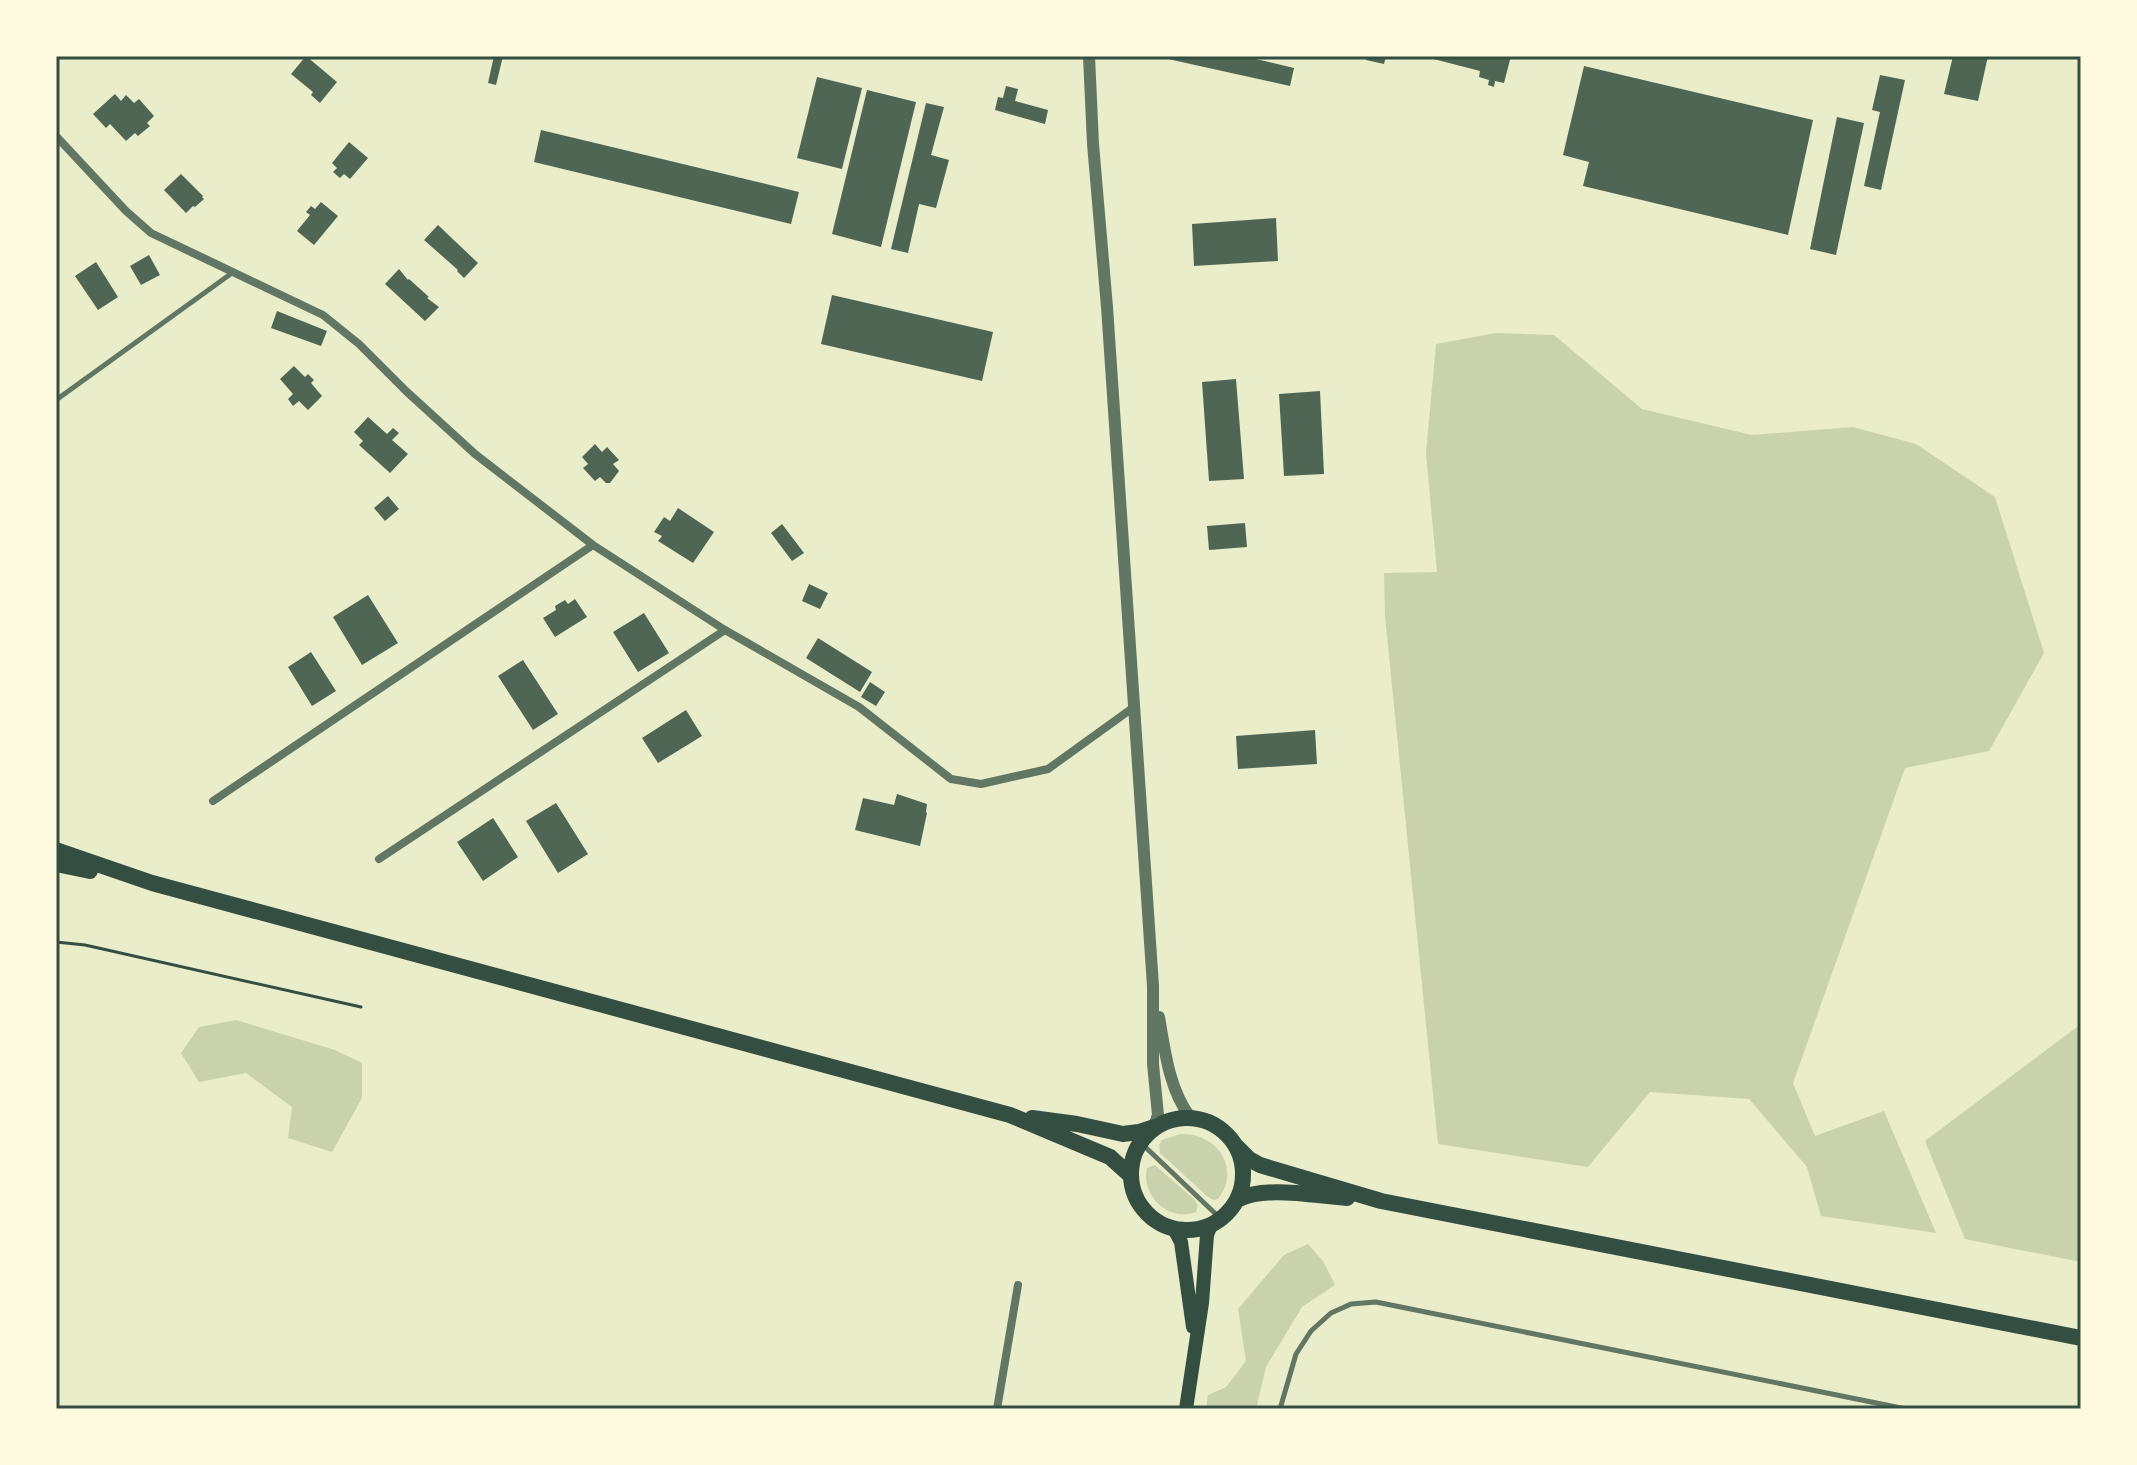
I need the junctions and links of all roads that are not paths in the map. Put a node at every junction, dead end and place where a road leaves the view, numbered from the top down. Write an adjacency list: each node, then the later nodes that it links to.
1 (1089, 56): 7 (street)
2 (56, 136): 3 (street)
3 (233, 272): 4 (lane); 5 (street)
4 (56, 400)
5 (593, 545): 6 (street); 8 (street)
6 (725, 630): 7 (street); 10 (street)
7 (1134, 707): 13 (street)
8 (213, 801)
9 (56, 850): 12 (main road)
10 (379, 859)
11 (56, 864): 12 (main road)
12 (152, 883): 14 (main road)
13 (1153, 986): 15 (street); 16 (street)
14 (1010, 1115): 16 (main road); 19 (main road)
15 (1190, 1117): 16 (main road); 18 (main road)
16 (1154, 1127): 17 (main road)
17 (1140, 1142): 19 (main road); 22 (lane)
18 (1236, 1146): 20 (main road); 21 (main road)
19 (1130, 1175): 23 (main road)
20 (1237, 1200): 21 (main road); 22 (main road)
21 (1381, 1201): 25 (main road)
22 (1216, 1222): 23 (main road); 26 (main road)
23 (1174, 1229): 26 (main road)
24 (1018, 1285): 27 (street)
25 (2081, 1338)
26 (1195, 1344): 28 (main road)
27 (997, 1409)
28 (1186, 1409)
29 (1280, 1409): 30 (lane)
30 (1906, 1409)

